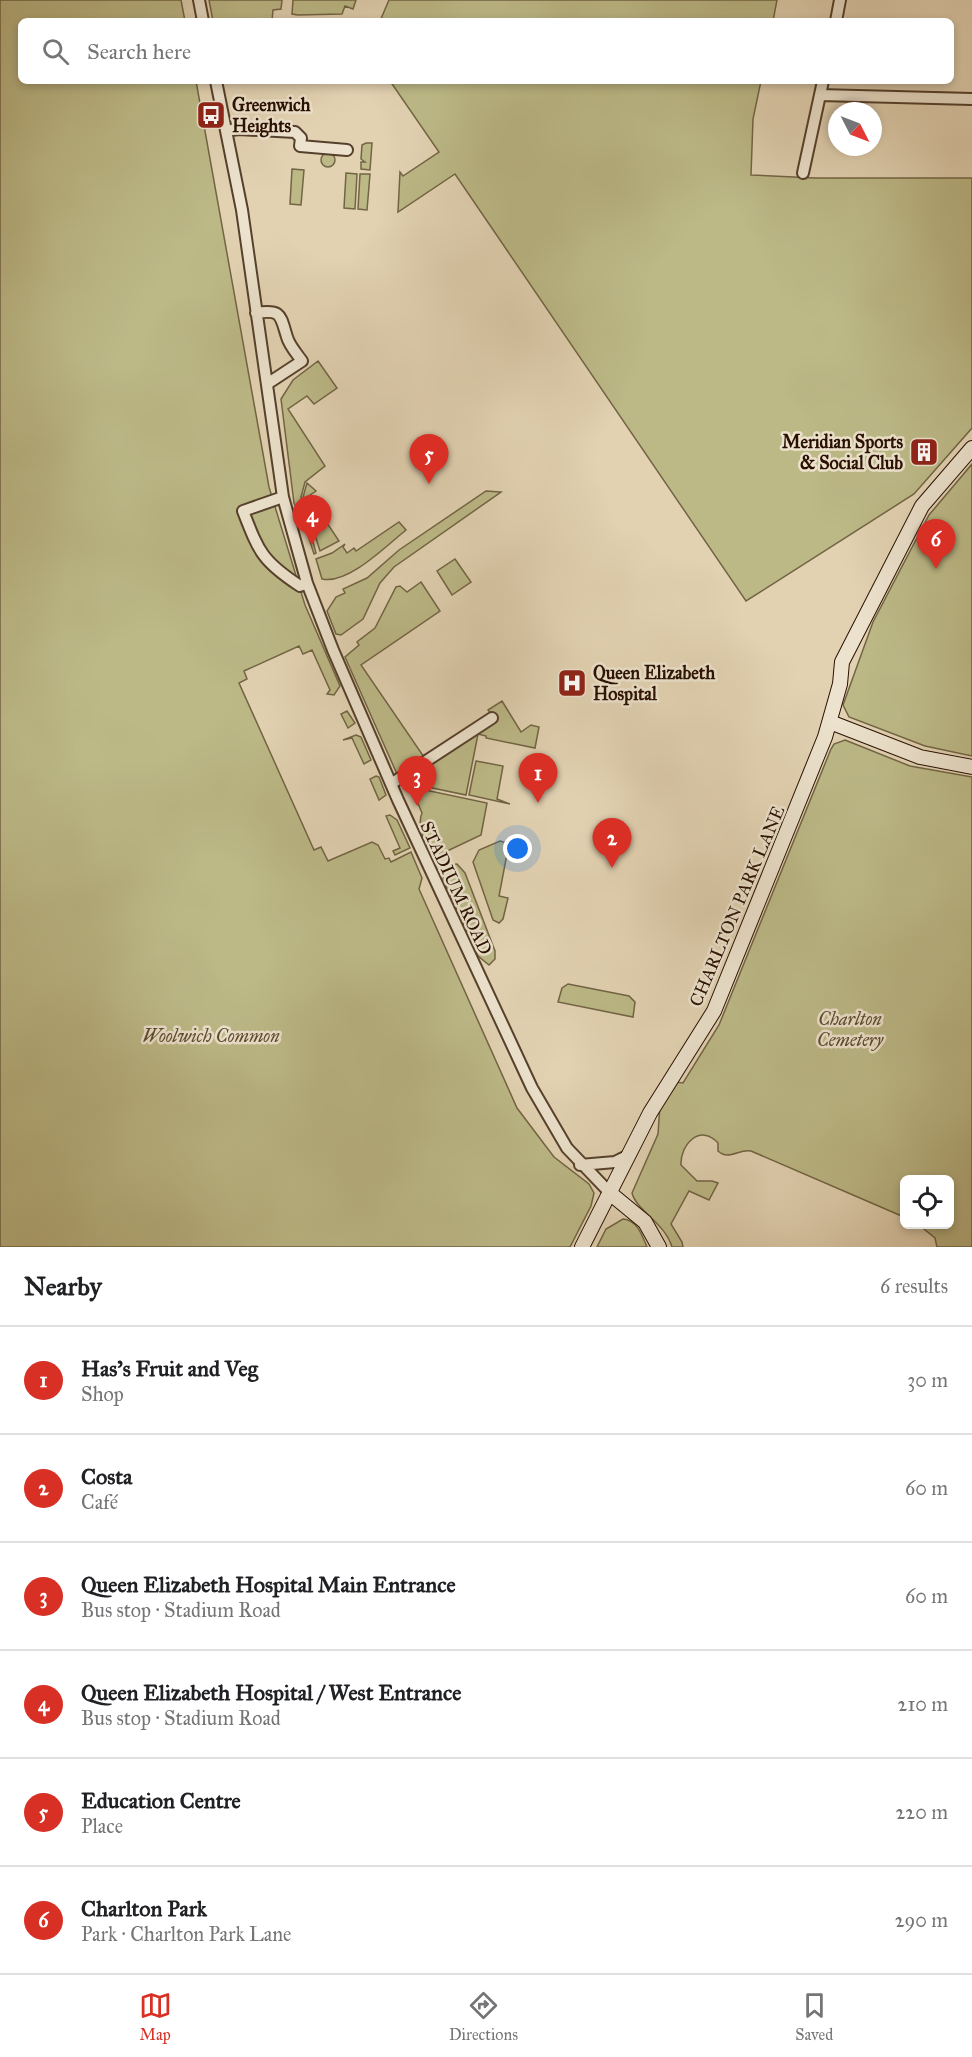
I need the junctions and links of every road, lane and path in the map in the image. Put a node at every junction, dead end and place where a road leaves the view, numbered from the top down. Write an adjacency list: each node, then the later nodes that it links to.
1 (199, 0): 3 (street)
2 (840, 0): 4 (street)
3 (202, 18)
4 (837, 18)
5 (217, 84): 9 (street, STADIUM ROAD)
6 (822, 84): 7 (street)
7 (820, 95): 8 (street); 11 (street)
8 (972, 99)
9 (226, 131): 10 (street); 12 (street, STADIUM ROAD)
10 (347, 150)
11 (803, 172)
12 (256, 313): 13 (street, STADIUM ROAD); 13 (street)
13 (267, 384): 15 (street, STADIUM ROAD)
14 (972, 448): 18 (street, CHARLTON PARK LANE)
15 (283, 497): 16 (street, STADIUM ROAD); 16 (street)
16 (307, 583): 20 (street, STADIUM ROAD)
17 (492, 718): 20 (street)
18 (830, 722): 19 (street); 21 (street, CHARLTON PARK LANE)
19 (972, 767)
20 (391, 784): 22 (street, STADIUM ROAD)
21 (631, 1153): 22 (street); 23 (street, CHARLTON PARK LANE)
22 (580, 1165): 23 (street, STADIUM ROAD)
23 (610, 1194): 24 (street, CHARLTON PARK LANE); 25 (street)
24 (582, 1247)
25 (659, 1247)

